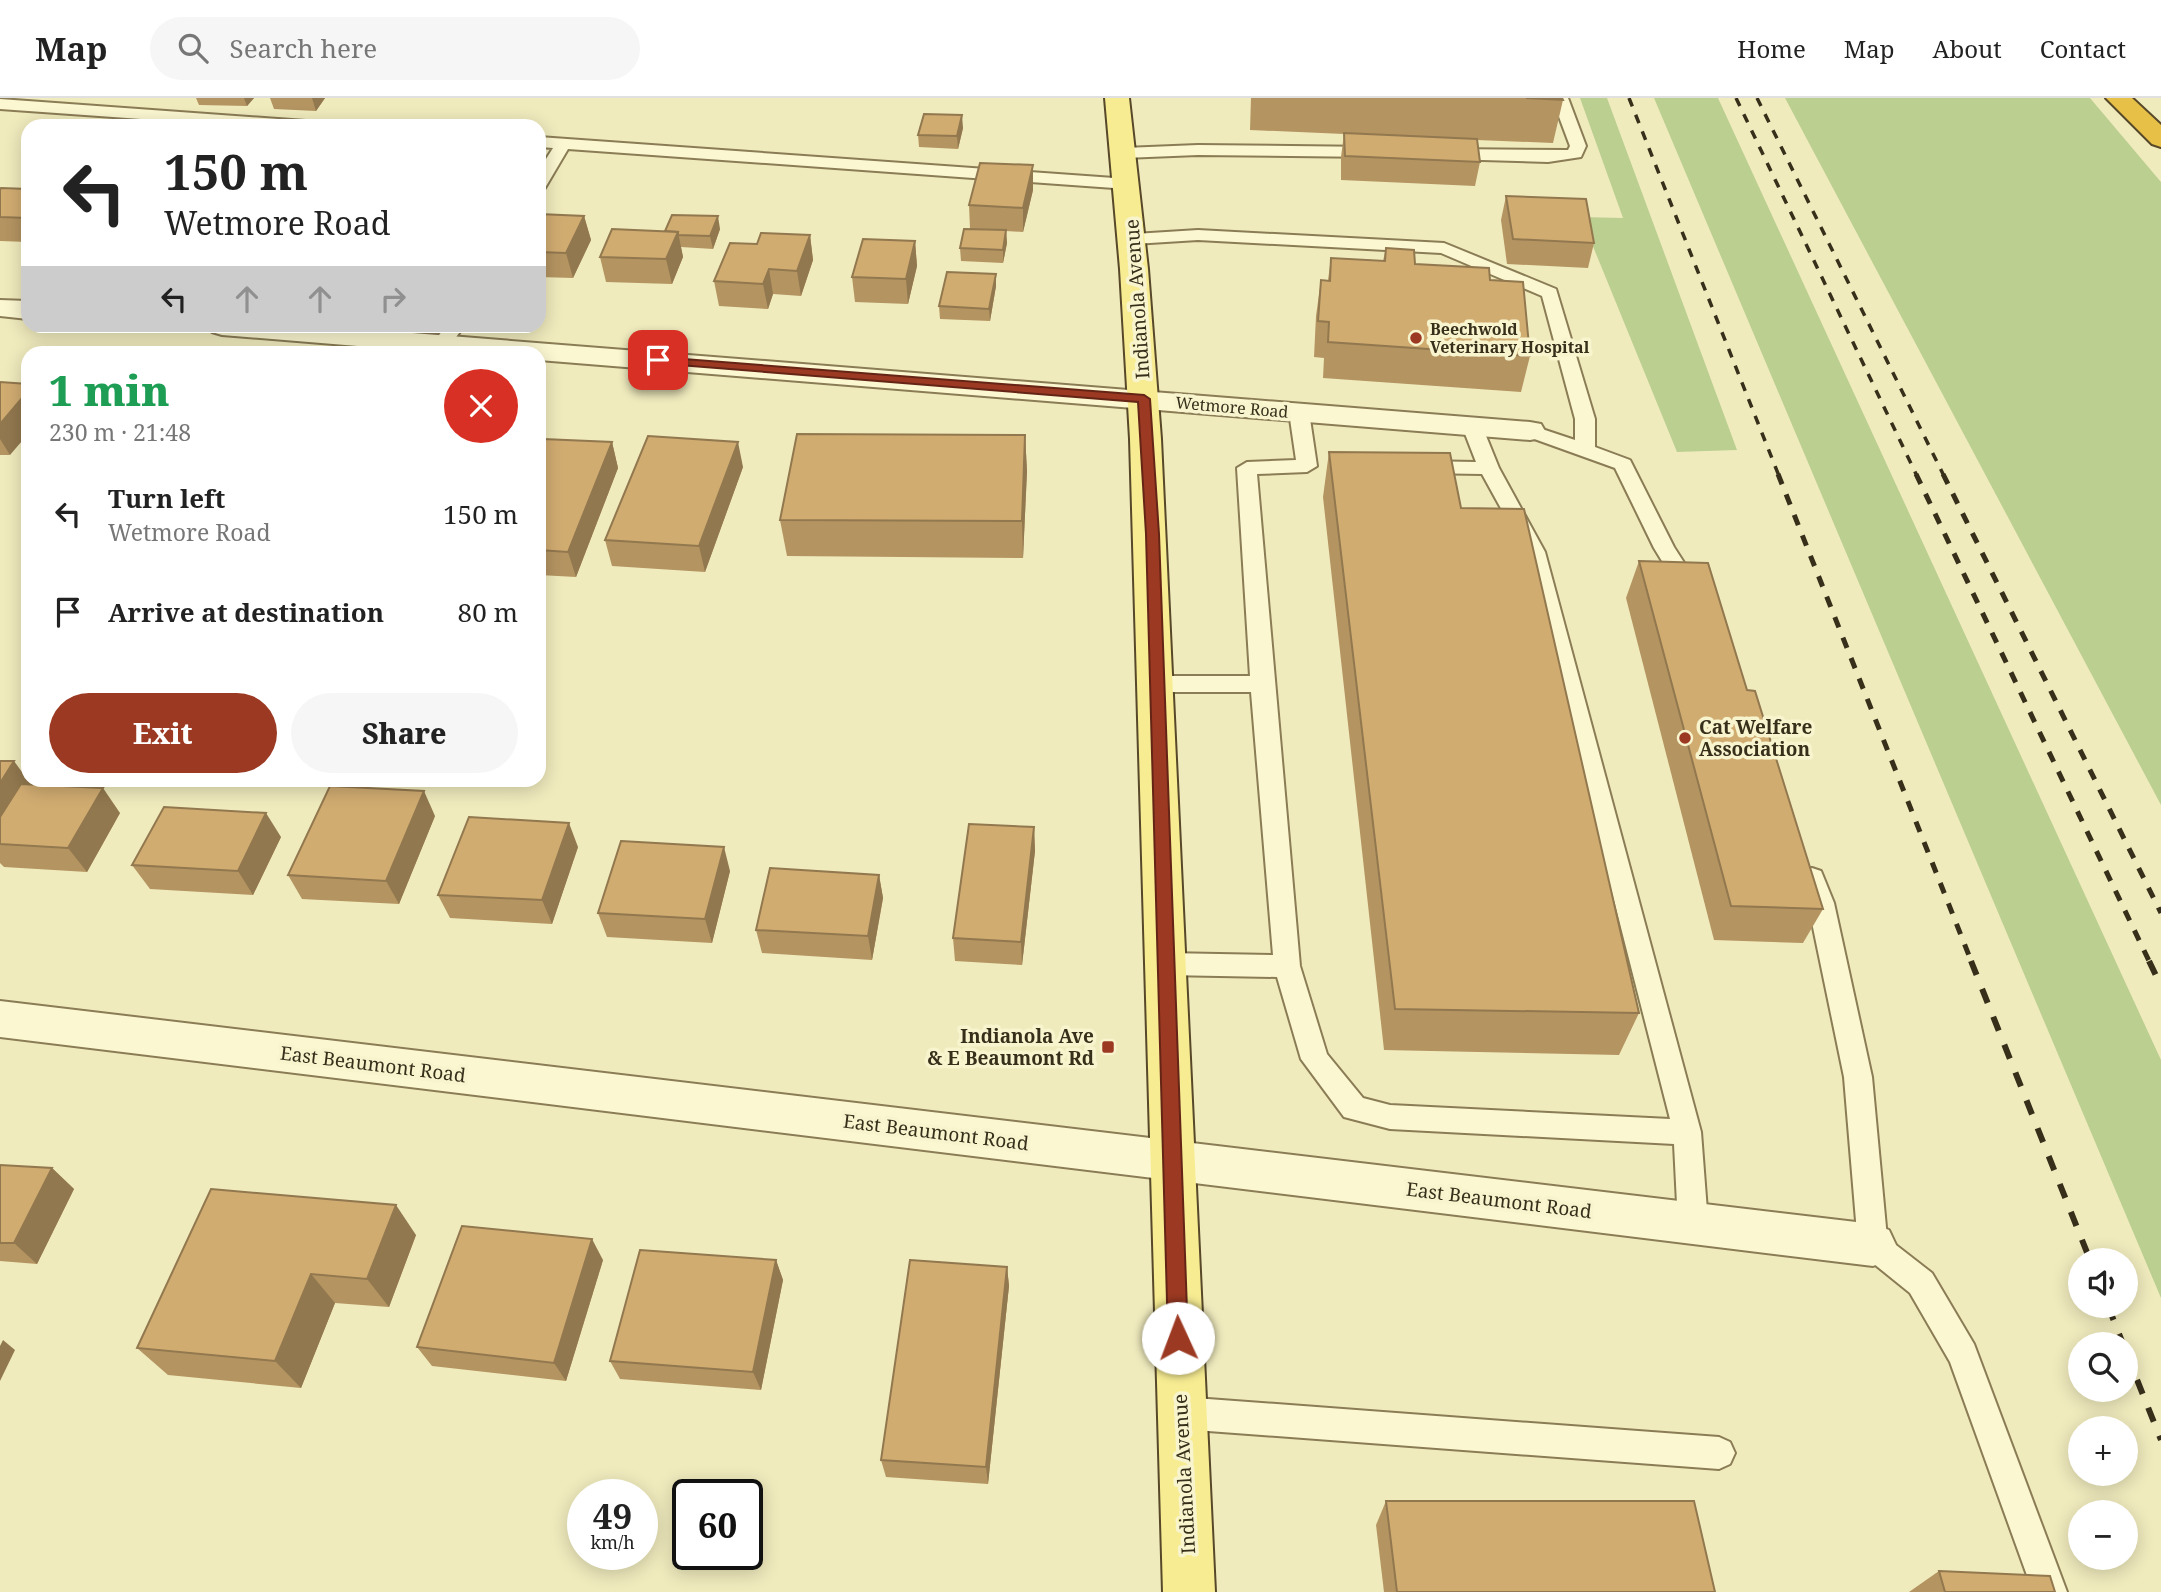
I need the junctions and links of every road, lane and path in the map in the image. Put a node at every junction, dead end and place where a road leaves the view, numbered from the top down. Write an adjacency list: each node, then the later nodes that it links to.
1 (1118, 98): 11 (main road, Indianola Avenue)
2 (1560, 98): 10 (lane)
3 (2118, 98): 6 (highway)
4 (0, 104): 5 (lane)
5 (209, 119)
6 (2161, 139)
7 (546, 143): 8 (lane)
8 (564, 144): 11 (lane); 12 (lane)
9 (1387, 152): 11 (lane)
10 (1427, 154)
11 (1126, 168): 13 (main road, Indianola Avenue)
12 (546, 173)
13 (1134, 239): 18 (main road, Indianola Avenue); 22 (lane)
14 (0, 308): 15 (street)
15 (21, 310)
16 (420, 333): 17 (street, Wetmore Road)
17 (448, 334): 18 (street, Wetmore Road)
18 (1144, 399): 19 (street, Wetmore Road); 26 (main road, Indianola Avenue)
19 (1299, 412): 20 (street, Wetmore Road); 27 (lane)
20 (1472, 426): 21 (street, Wetmore Road); 24 (lane)
21 (1530, 431): 22 (lane)
22 (1585, 450): 25 (lane)
23 (1405, 467): 24 (lane)
24 (1489, 468): 32 (lane)
25 (1711, 599)
26 (1157, 684): 27 (lane); 29 (main road, Indianola Avenue)
27 (1262, 684): 30 (lane)
28 (1803, 853): 35 (lane)
29 (1166, 964): 30 (lane); 33 (main road, Indianola Avenue)
30 (1287, 966): 32 (lane)
31 (0, 1019): 33 (street, East Beaumont Road)
32 (1687, 1132): 34 (lane)
33 (1172, 1160): 34 (street, East Beaumont Road); 36 (main road, Indianola Avenue)
34 (1693, 1224): 35 (street, East Beaumont Road)
35 (1873, 1245): 39 (lane)
36 (1181, 1413): 37 (lane); 38 (main road, Indianola Avenue)
37 (1719, 1453)
38 (1189, 1592)
39 (2050, 1592)

